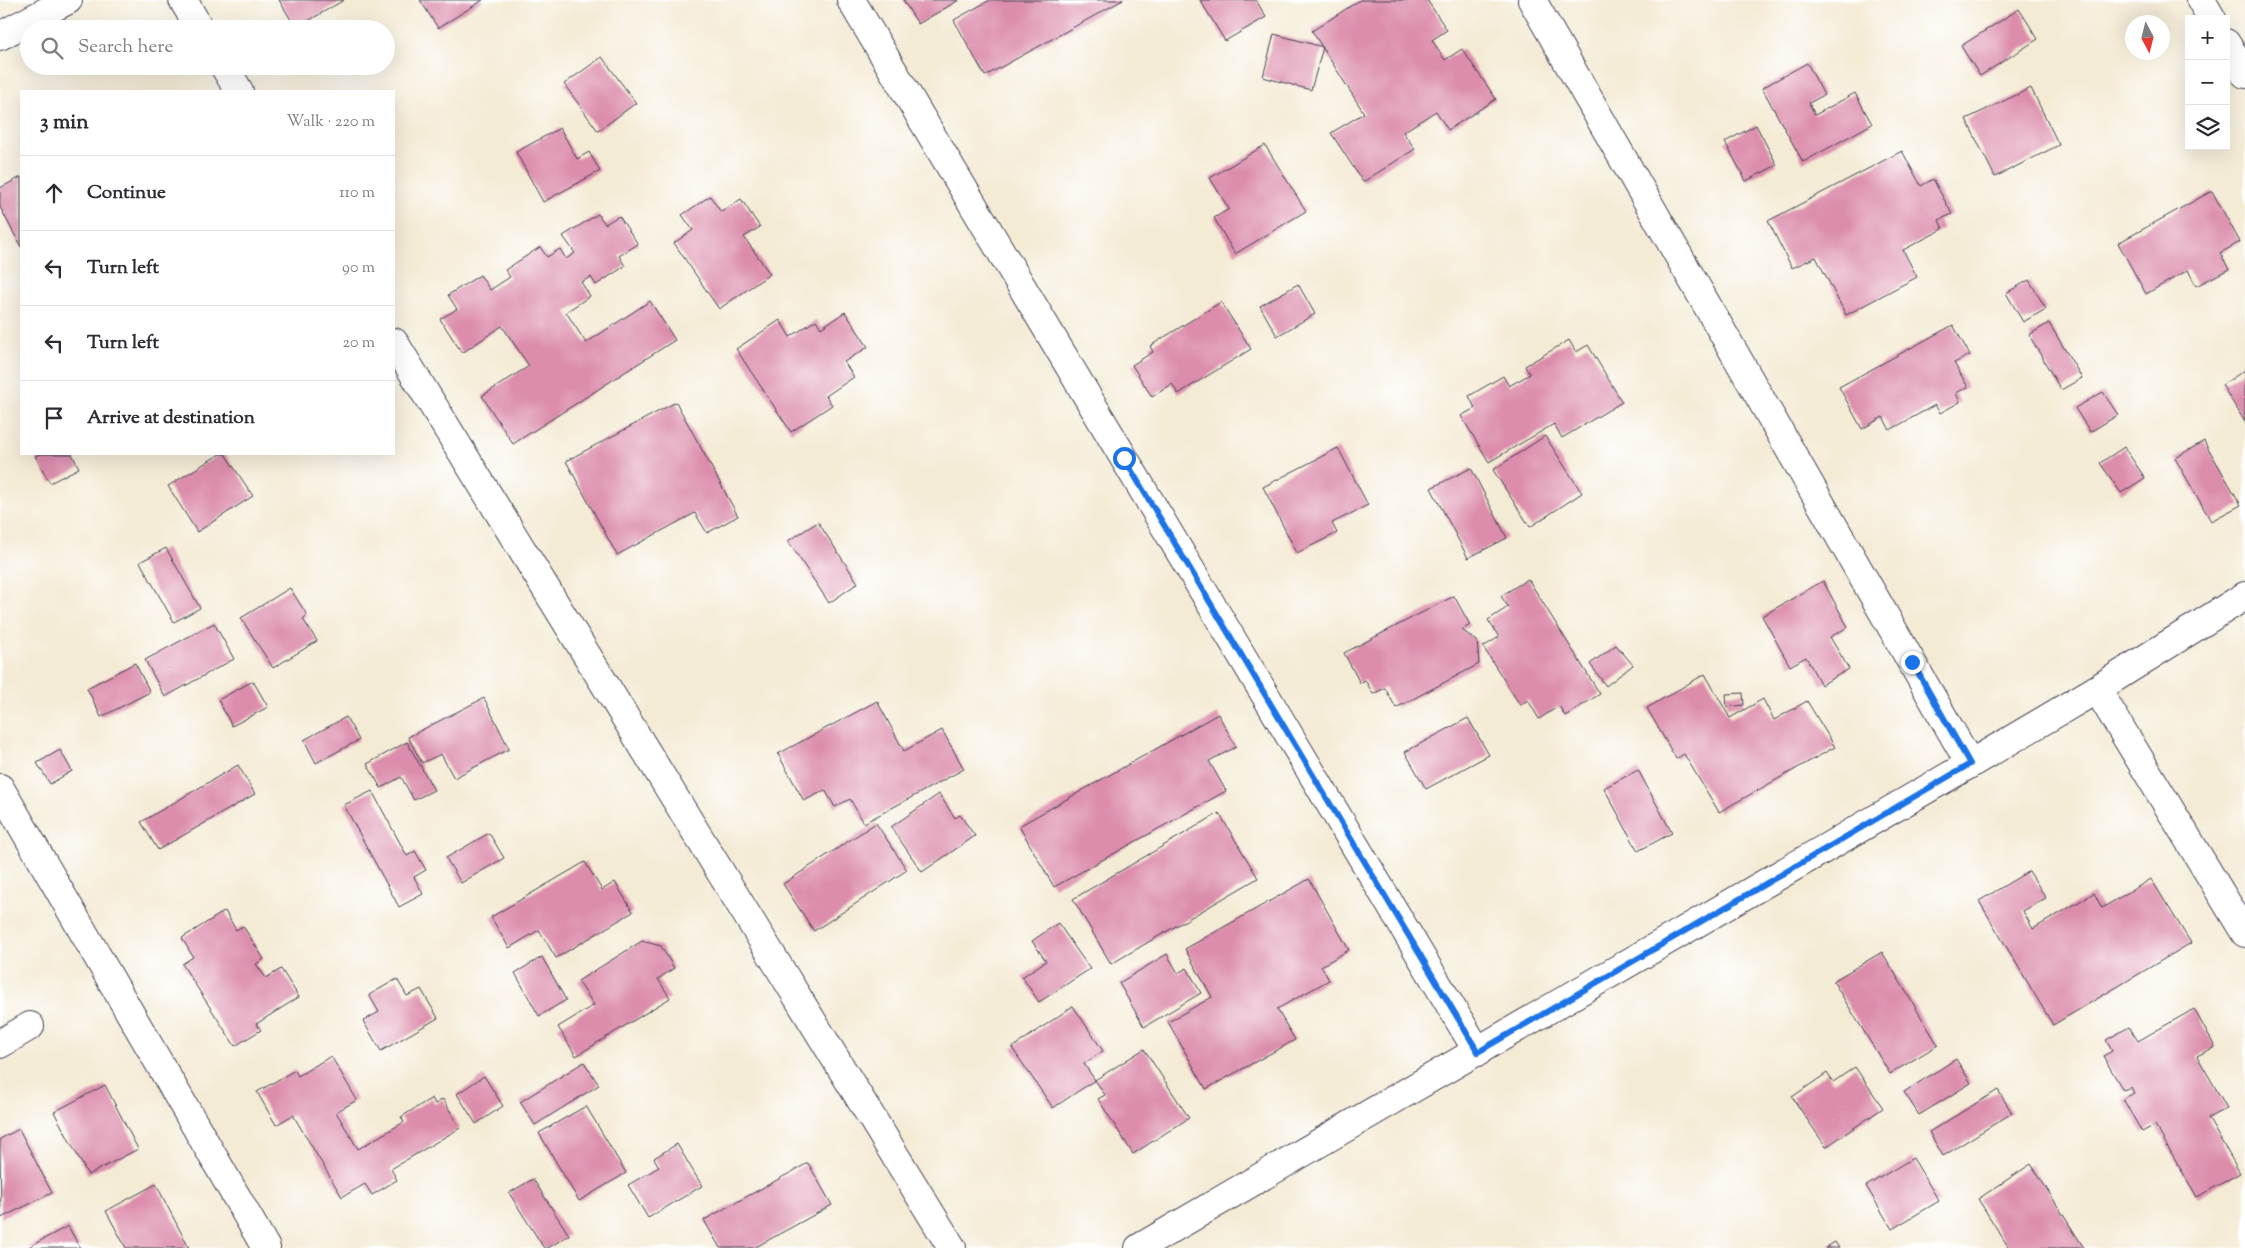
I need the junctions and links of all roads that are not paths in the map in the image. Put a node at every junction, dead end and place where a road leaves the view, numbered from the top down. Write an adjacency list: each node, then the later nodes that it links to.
1 (68, 0): 7 (street)
2 (183, 0): 8 (street)
3 (851, 0): 23 (street)
4 (1532, 0): 18 (street)
5 (2201, 0): 6 (street)
6 (2210, 15)
7 (30, 20)
8 (195, 20)
9 (20, 25): 10 (street)
10 (0, 36)
11 (2230, 50): 12 (street)
12 (2245, 74)
13 (229, 75): 14 (street)
14 (238, 90)
15 (395, 344): 25 (street)
16 (2245, 596): 17 (street)
17 (2097, 689): 18 (street); 20 (street)
18 (1970, 764): 23 (street)
19 (0, 788): 24 (street)
20 (2245, 933)
21 (30, 1026): 22 (street)
22 (0, 1044)
23 (1478, 1052): 26 (street)
24 (266, 1248)
25 (952, 1248)
26 (1139, 1248)

